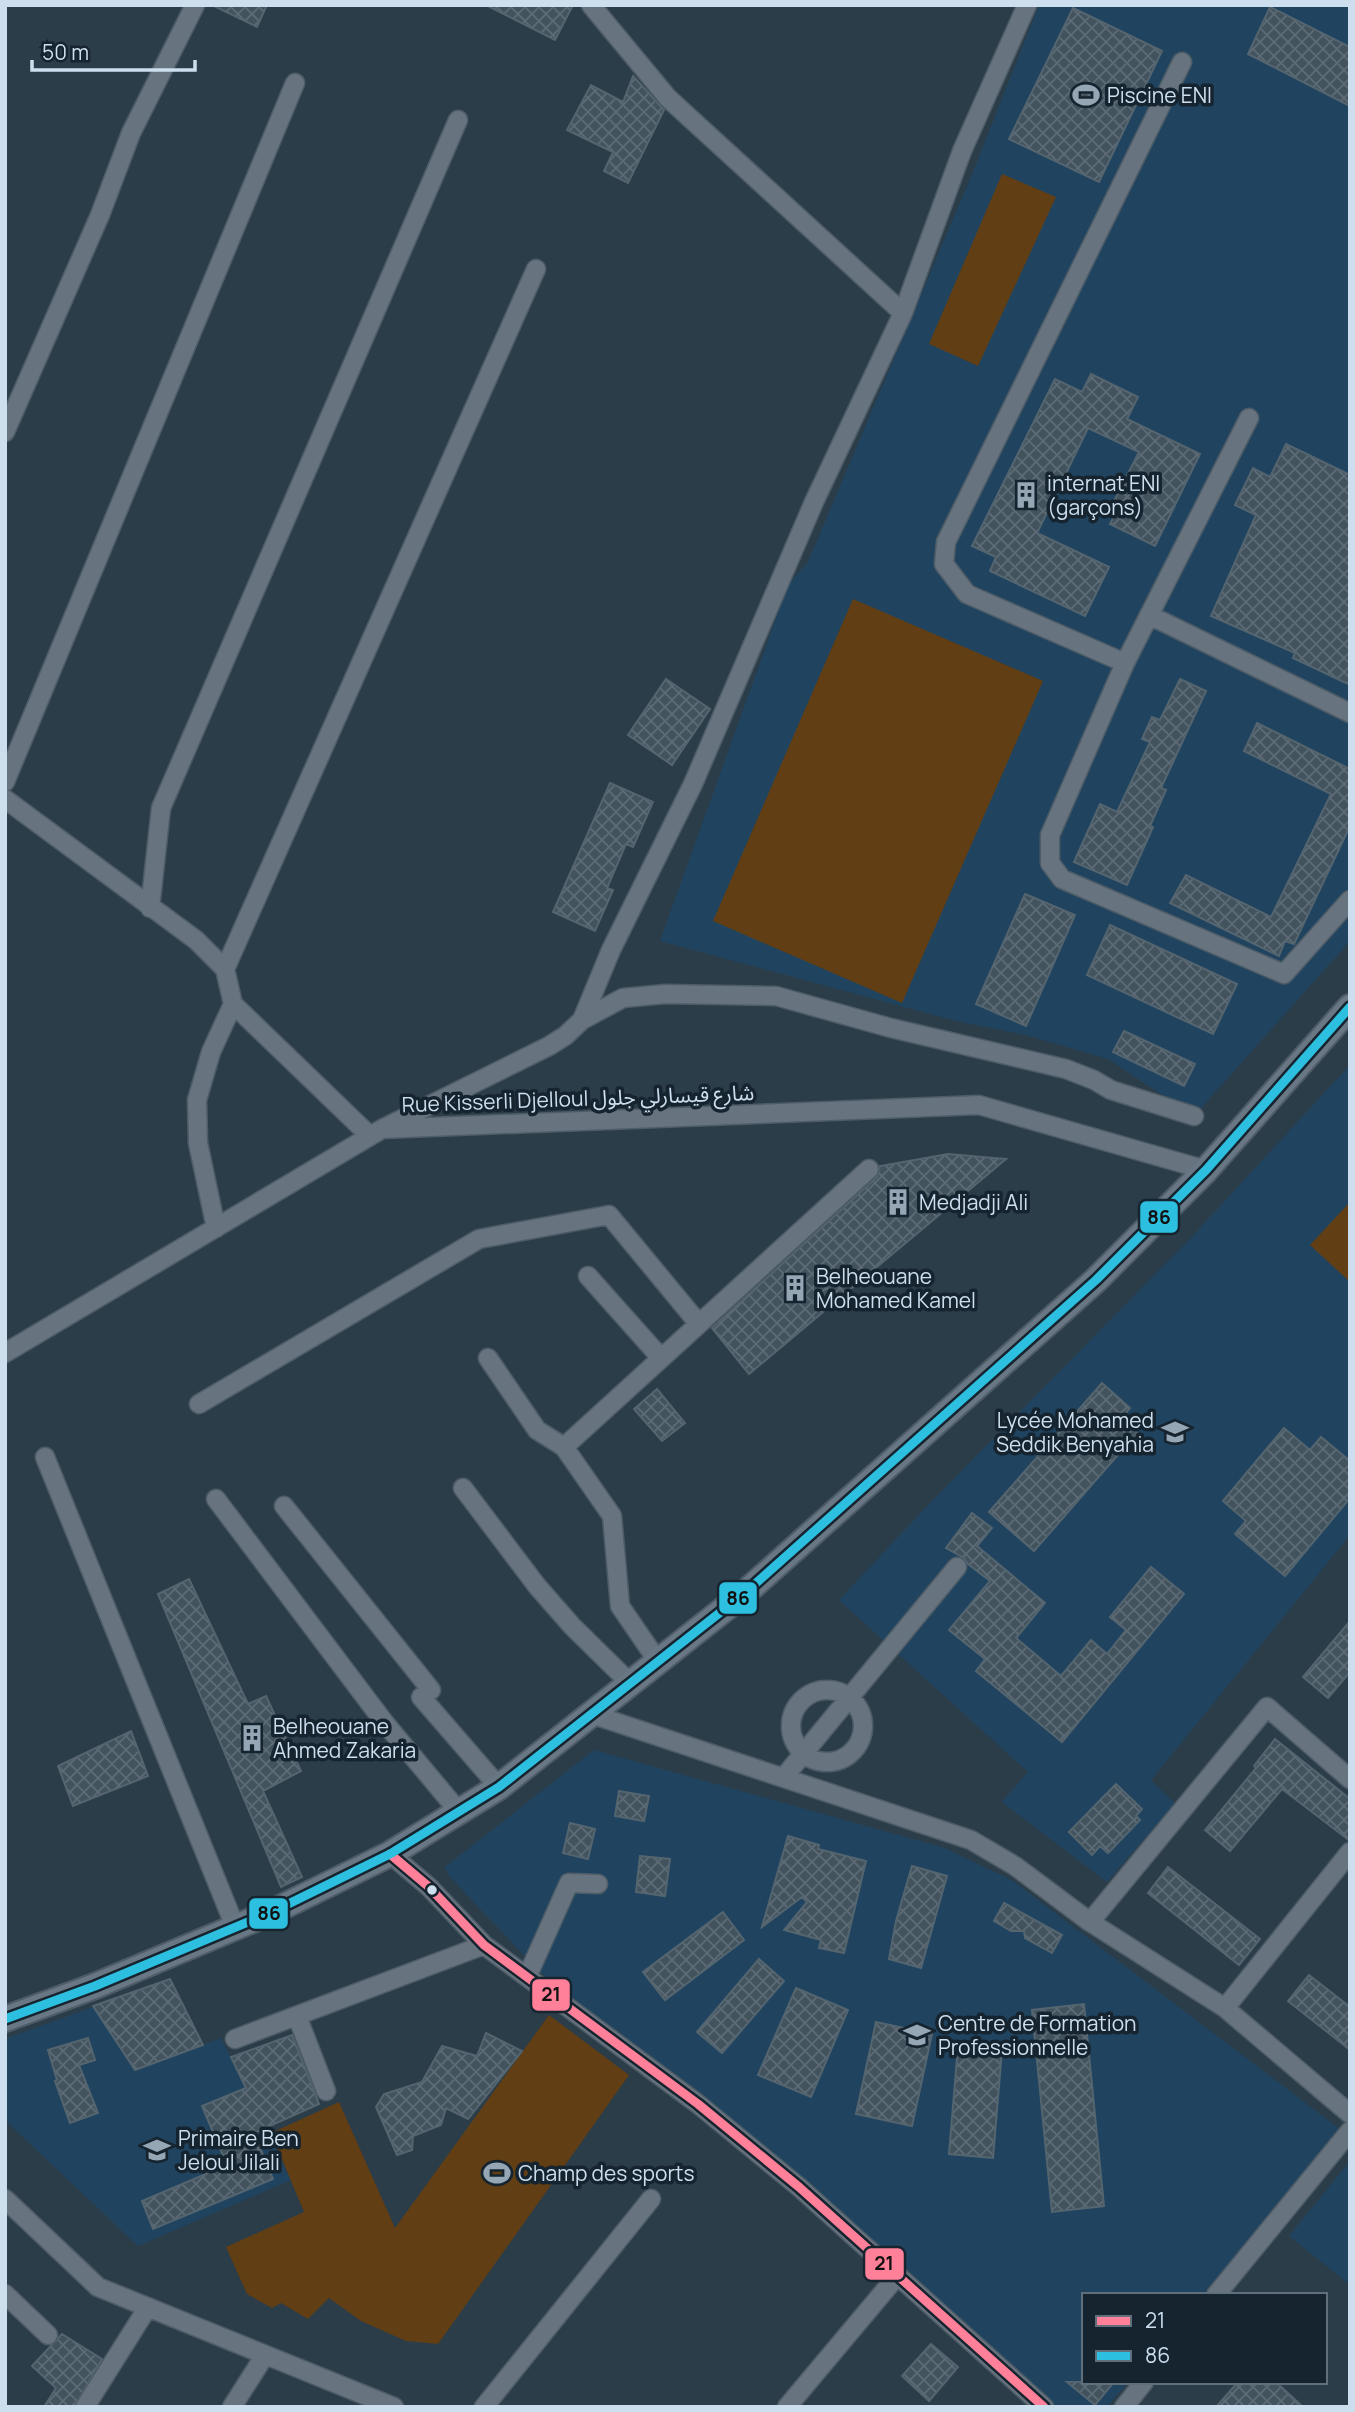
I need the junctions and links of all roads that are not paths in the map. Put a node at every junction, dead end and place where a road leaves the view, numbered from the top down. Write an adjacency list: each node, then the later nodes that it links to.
1 (195, 5): 10 (street)
2 (591, 5): 8 (street)
3 (1027, 5): 8 (street)
4 (1182, 61): 12 (street)
5 (295, 83): 14 (street)
6 (458, 120): 17 (street)
7 (536, 269): 18 (street)
8 (903, 313): 21 (street)
9 (1249, 418): 11 (street)
10 (5, 432)
11 (1149, 615): 12 (street); 13 (street)
12 (1125, 663): 16 (street)
13 (1350, 713)
14 (5, 782)
15 (5, 799): 17 (street)
16 (1350, 900)
17 (150, 908): 18 (street)
18 (225, 970): 19 (street)
19 (233, 1004): 23 (street); 26 (street)
20 (1350, 1007): 25 (main road)
21 (582, 1020): 22 (street); 23 (street)
22 (1194, 1116)
23 (376, 1132): 25 (street, Rue Kisserli Djelloul شارع قيسارلي جلول); 26 (street, Rue Kisserli Djelloul شارع قيسارلي جلول)
24 (869, 1169): 28 (street)
25 (1206, 1170): 39 (main road)
26 (216, 1228): 29 (street, Rue Kisserli Djelloul شارع قيسارلي جلول)
27 (588, 1276): 31 (street)
28 (699, 1324): 31 (street); 32 (street)
29 (5, 1353)
30 (488, 1358): 33 (street)
31 (661, 1358): 33 (street)
32 (199, 1404)
33 (564, 1447): 39 (street)
34 (45, 1457): 52 (street)
35 (463, 1488): 40 (street)
36 (216, 1499): 47 (street)
37 (284, 1506): 46 (street)
38 (957, 1567): 41 (street)
39 (659, 1663): 40 (main road)
40 (631, 1684): 42 (main road)
41 (849, 1698): 43 (street); 43 (street); 43 (street)
42 (591, 1714): 44 (street); 46 (main road)
43 (803, 1753): 44 (street)
44 (784, 1777): 51 (street)
45 (1350, 1779): 51 (street)
46 (499, 1787): 47 (main road)
47 (460, 1813): 49 (main road)
48 (1350, 1852): 55 (street)
49 (390, 1854): 52 (main road); 53 (street)
50 (598, 1884): 54 (street)
51 (1090, 1922): 55 (street)
52 (236, 1929): 57 (main road)
53 (484, 1945): 54 (street); 56 (street)
54 (527, 1977): 64 (street)
55 (1225, 2008): 60 (street)
56 (297, 2016): 58 (street); 59 (street)
57 (5, 2019)
58 (236, 2039)
59 (326, 2091)
60 (1350, 2114)
61 (1350, 2131): 65 (street)
62 (5, 2199): 67 (street)
63 (651, 2199): 74 (street)
64 (897, 2276): 75 (street); 76 (street)
65 (1218, 2293)
66 (5, 2294): 68 (street)
67 (148, 2308): 69 (street); 72 (street)
68 (48, 2335)
69 (265, 2355): 71 (street); 73 (street)
70 (1142, 2384): 77 (street)
71 (386, 2405)
72 (85, 2407)
73 (232, 2407)
74 (485, 2407)
75 (787, 2407)
76 (1044, 2407)
77 (1124, 2407)

